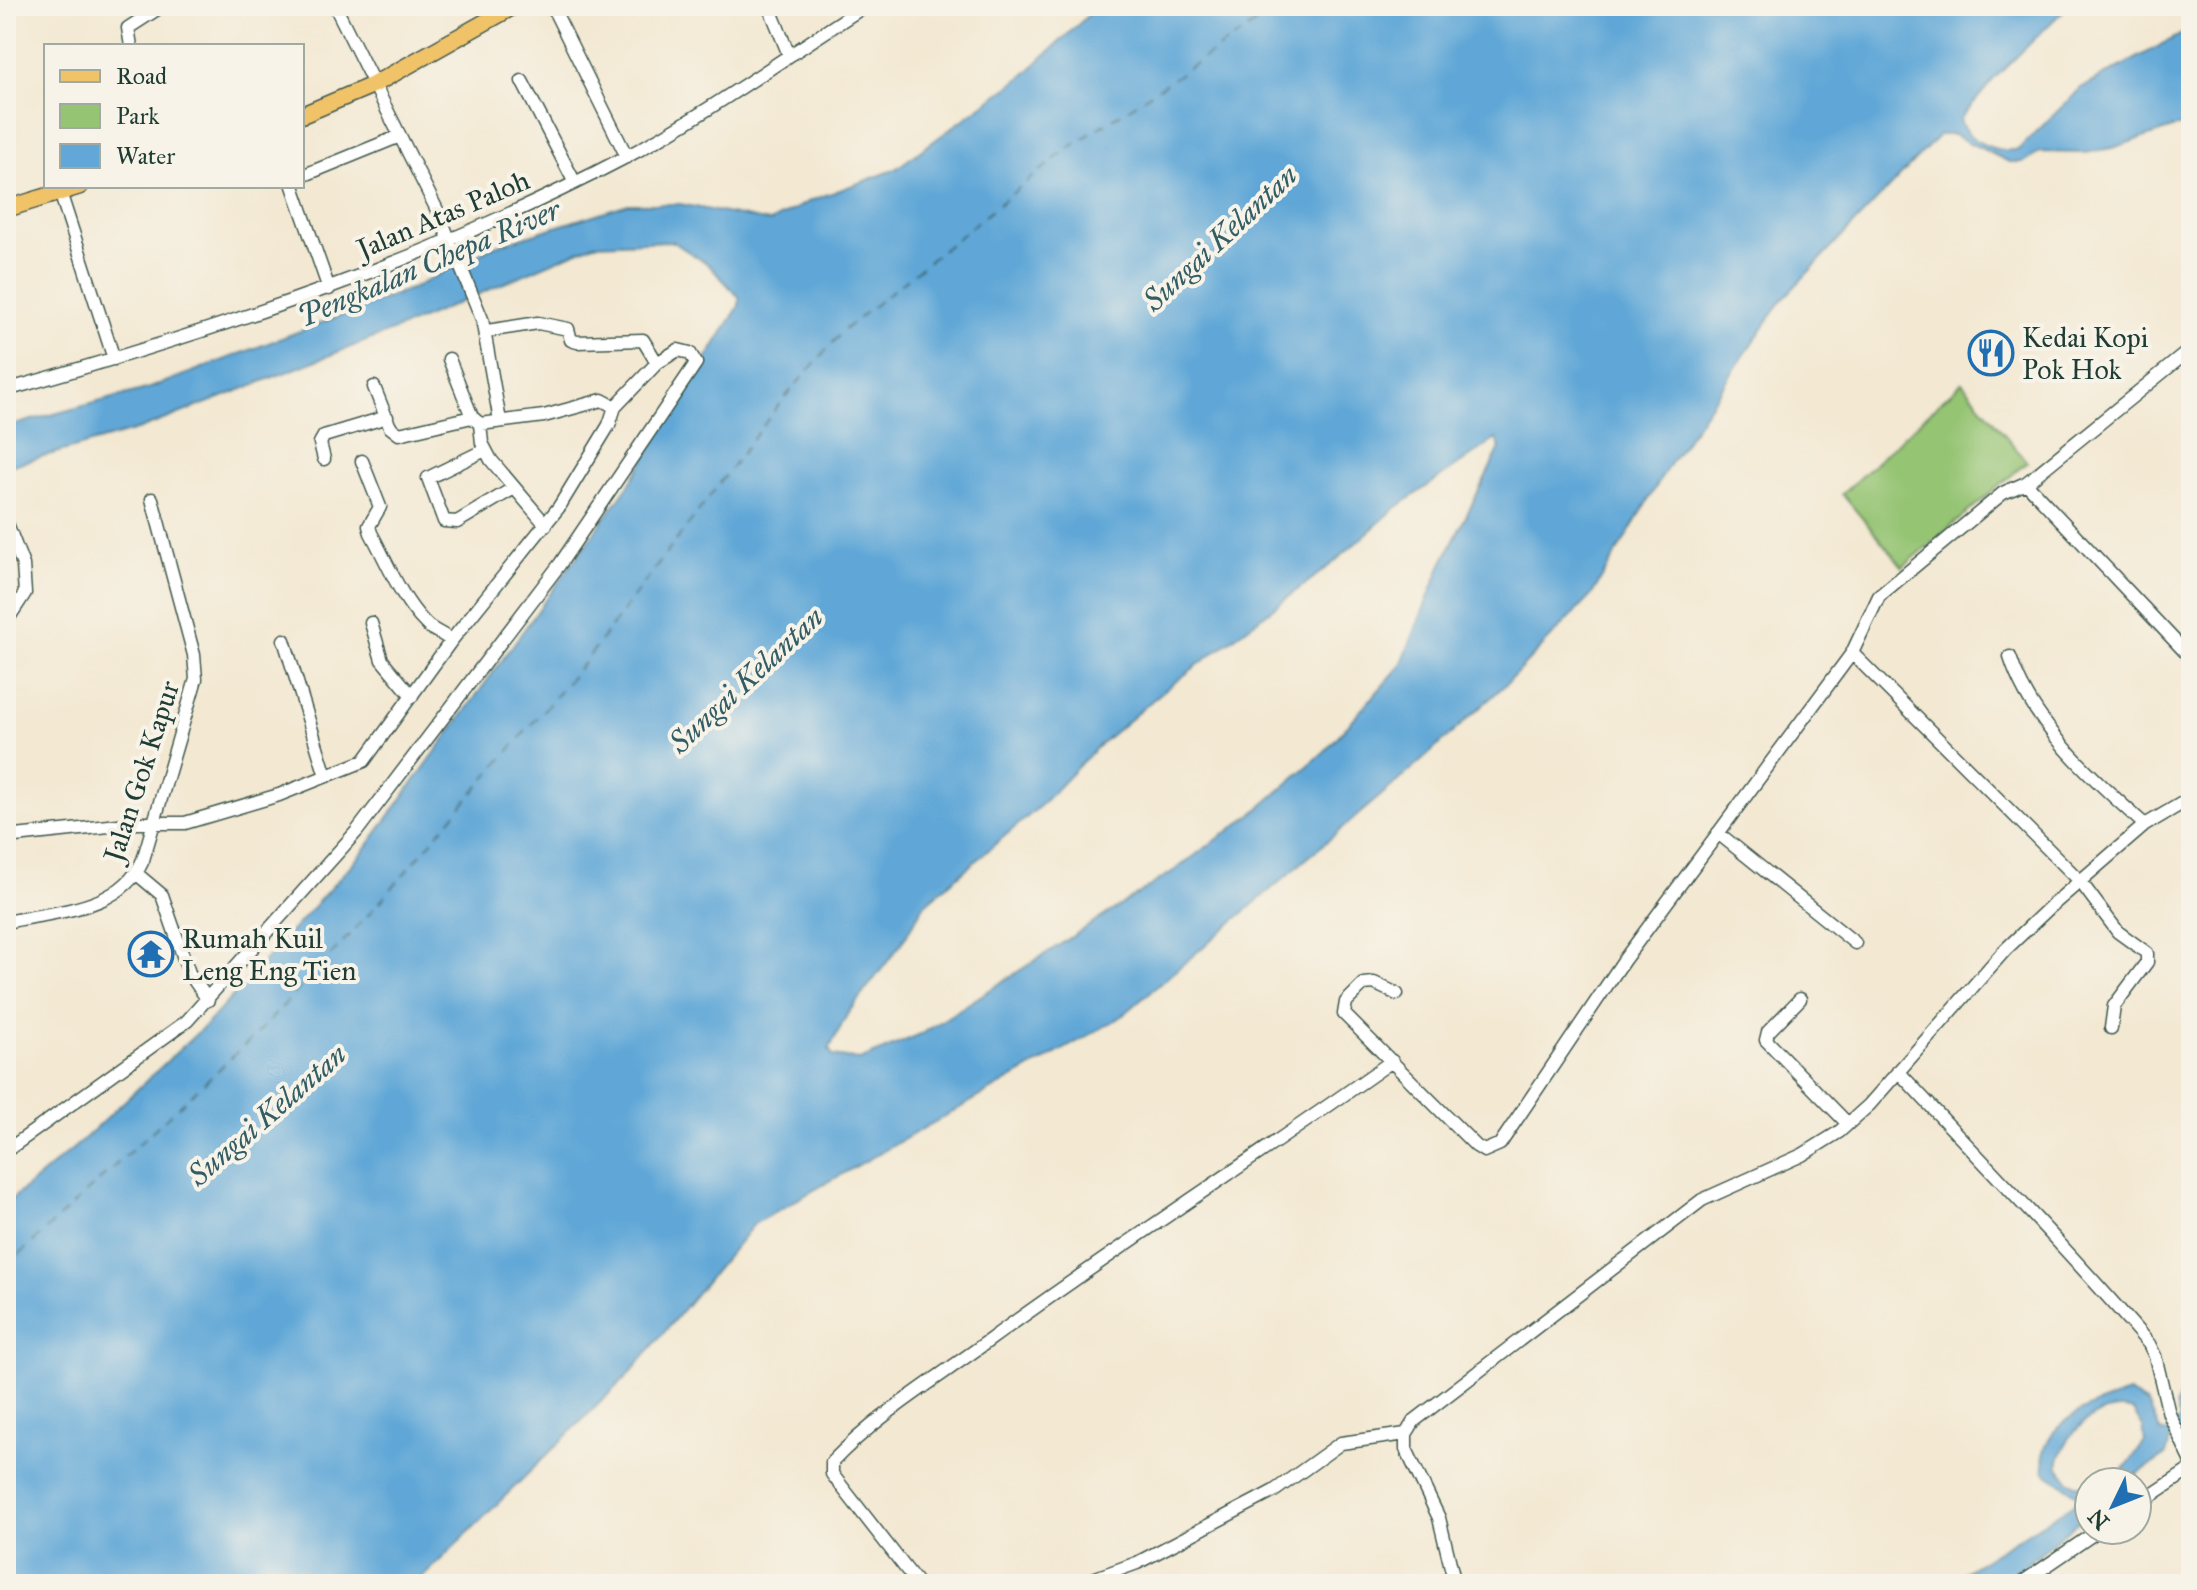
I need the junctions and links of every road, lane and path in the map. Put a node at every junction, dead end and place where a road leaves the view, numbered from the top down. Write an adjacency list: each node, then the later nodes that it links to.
1 (162, 6): 7 (street)
2 (335, 6): 10 (street)
3 (512, 6): 10 (main road)
4 (552, 6): 13 (street)
5 (769, 6): 8 (street)
6 (865, 6): 8 (street, Jalan Atas Paloh)
7 (131, 44)
8 (789, 55): 13 (street, Jalan Atas Paloh)
9 (522, 81): 15 (street)
10 (373, 85): 11 (main road); 12 (street)
11 (304, 114)
12 (400, 136): 14 (street); 20 (street)
13 (627, 157): 15 (street, Jalan Atas Paloh)
14 (304, 175)
15 (575, 183): 20 (street, Jalan Atas Paloh)
16 (73, 188): 18 (main road)
17 (294, 188): 21 (street)
18 (60, 192): 19 (main road); 24 (street)
19 (6, 209)
20 (450, 238): 21 (street, Jalan Atas Paloh); 22 (street)
21 (329, 289): 24 (street, Jalan Atas Paloh)
22 (484, 325): 26 (street); 32 (street)
23 (2191, 349): 36 (street)
24 (114, 359): 28 (street, Jalan Atas Paloh)
25 (449, 359): 31 (street)
26 (657, 363): 29 (street); 61 (street)
27 (374, 387): 30 (street)
28 (6, 390)
29 (615, 407): 32 (street); 40 (street)
30 (387, 417): 31 (street); 34 (street)
31 (476, 421): 32 (street); 33 (street)
32 (500, 421)
33 (485, 450): 37 (street); 37 (street)
34 (324, 459)
35 (362, 461): 44 (street)
36 (2026, 483): 45 (street); 47 (street)
37 (514, 488): 40 (street)
38 (152, 499): 51 (street, Jalan Gok Kapur)
39 (6, 521): 41 (street)
40 (546, 525): 44 (street)
41 (6, 622)
42 (371, 623): 48 (street)
43 (284, 640): 49 (street)
44 (451, 641): 48 (street)
45 (1852, 653): 53 (street); 56 (street)
46 (2010, 657): 52 (street)
47 (2191, 658)
48 (412, 696): 49 (street)
49 (326, 776): 51 (street)
50 (2191, 798): 52 (street)
51 (155, 823): 54 (street); 55 (street, Jalan Gok Kapur)
52 (2145, 825): 56 (street)
53 (1718, 833): 58 (street); 63 (street)
54 (6, 837)
55 (137, 874): 57 (street, Jalan Gok Kapur); 61 (street)
56 (2080, 881): 62 (street); 64 (street)
57 (6, 922)
58 (1855, 943)
59 (1397, 994): 63 (street)
60 (1800, 999): 65 (street)
61 (208, 1000): 66 (street)
62 (2111, 1028)
63 (1392, 1061): 72 (street)
64 (1898, 1071): 65 (street); 68 (street)
65 (1848, 1124): 67 (street)
66 (6, 1151)
67 (1406, 1434): 75 (street); 76 (street)
68 (2189, 1455)
69 (2191, 1469): 70 (street)
70 (2153, 1494)
71 (2076, 1546): 77 (street)
72 (918, 1584)
73 (972, 1584): 74 (street)
74 (979, 1584)
75 (1079, 1584)
76 (1455, 1584)
77 (2020, 1584)
78 (2073, 1584): 79 (street)
79 (2089, 1584)

